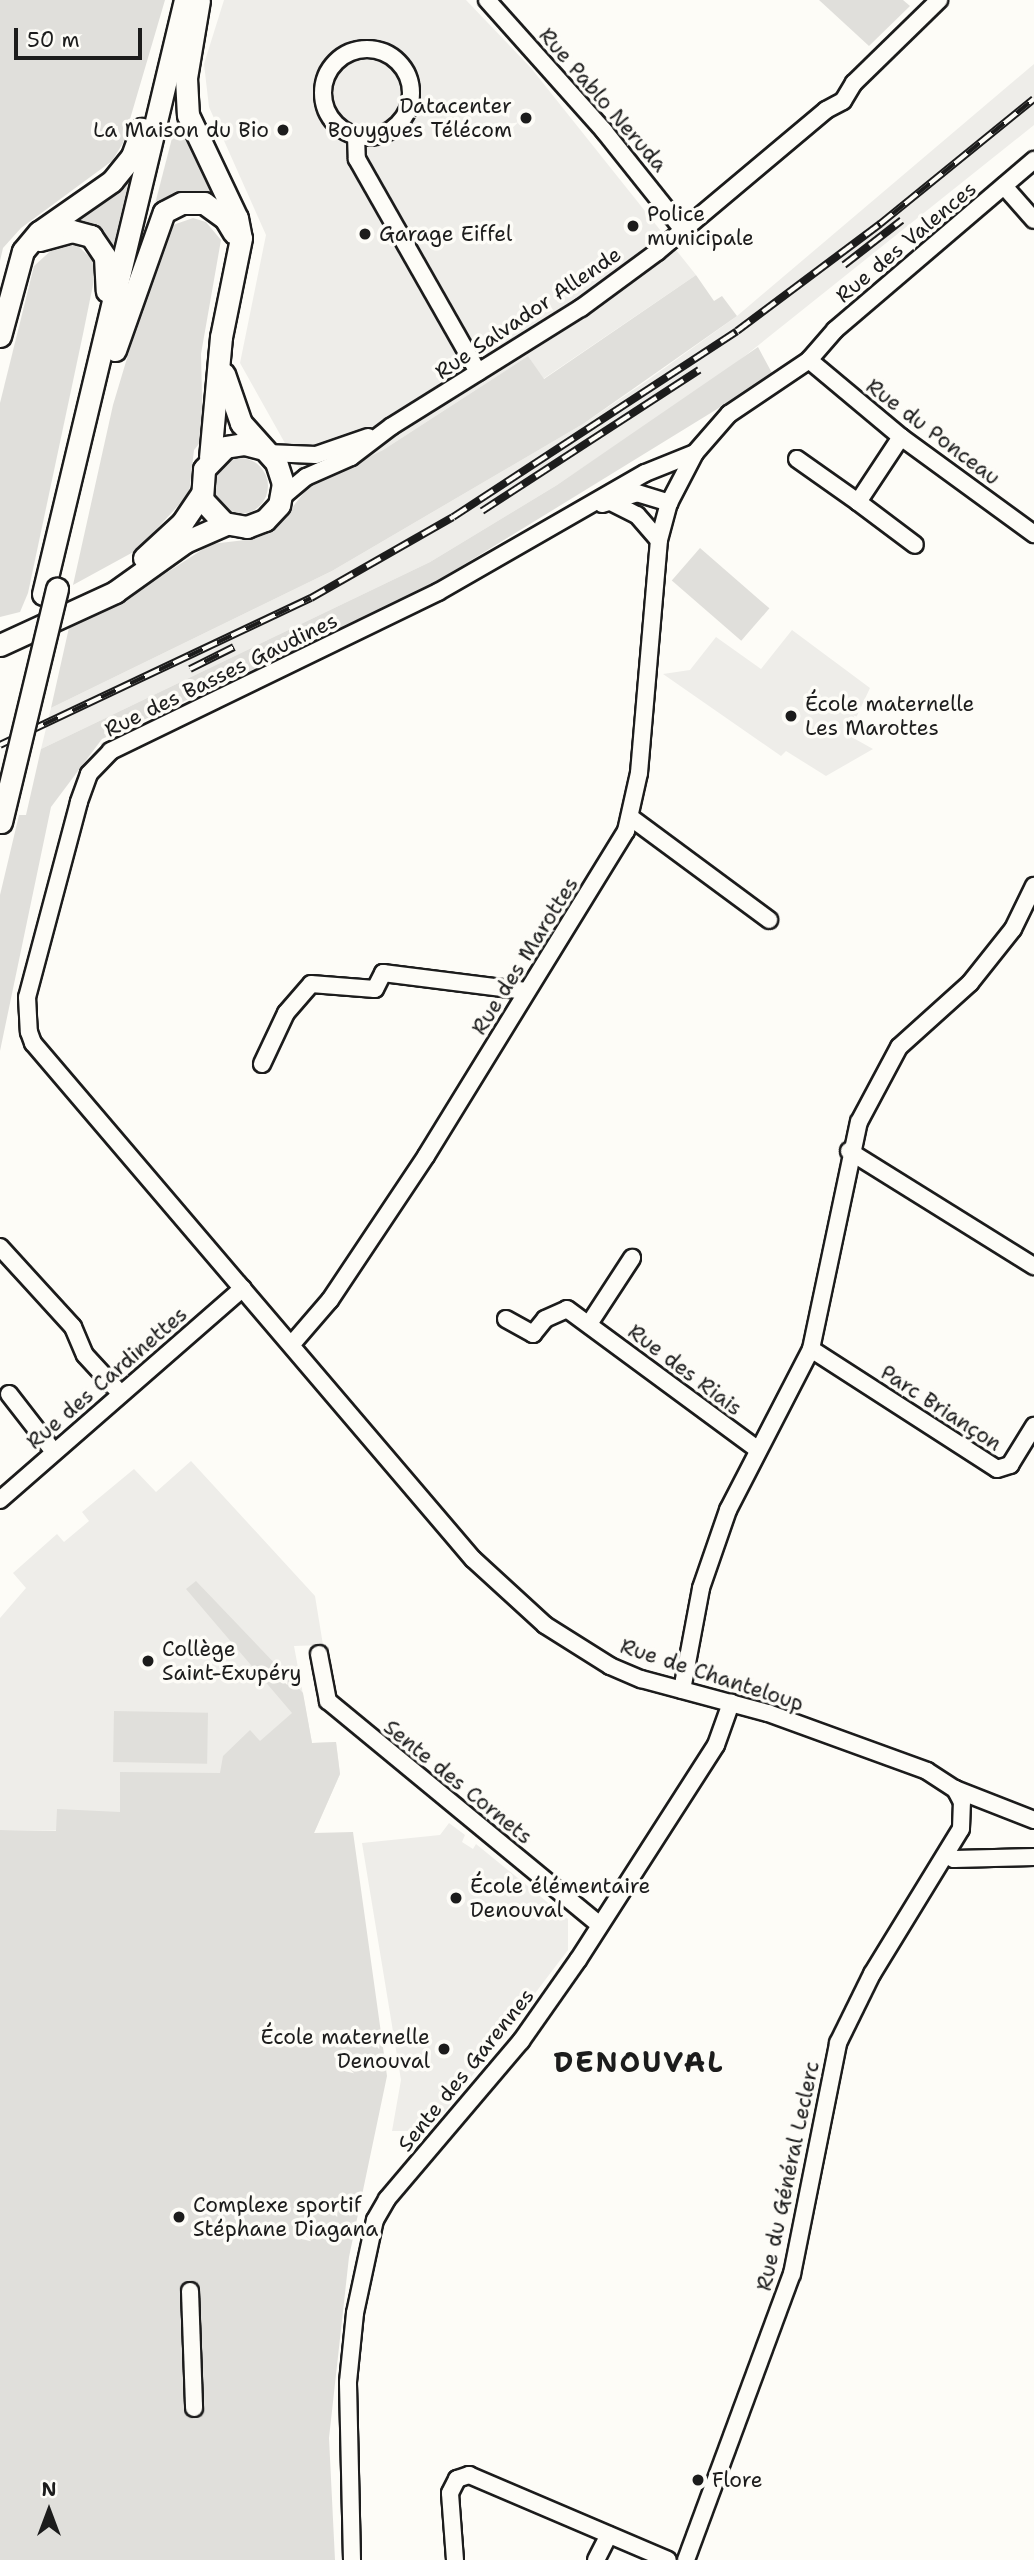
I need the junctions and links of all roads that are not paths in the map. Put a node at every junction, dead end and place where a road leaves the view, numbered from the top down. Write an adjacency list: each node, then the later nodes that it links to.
1 (184, 0): 10 (main road); 17 (main road)
2 (198, 0): 11 (main road); 14 (main road)
3 (487, 0): 9 (street, Rue Pablo Neruda)
4 (939, 0): 9 (street, Rue Salvador Allende)
5 (356, 136): 5 (street); 16 (street)
6 (1034, 160): 7 (street, Rue des Valences)
7 (1004, 186): 8 (street); 15 (street, Rue des Valences)
8 (1034, 220)
9 (683, 230): 16 (street, Rue Salvador Allende)
10 (27, 245): 12 (main road); 17 (main road)
11 (238, 255): 13 (main road); 14 (main road)
12 (0, 336)
13 (220, 347): 20 (main road); 22 (main road)
14 (115, 350): 35 (main road)
15 (809, 360): 19 (street, Rue du Ponceau); 21 (street, Rue des Basses Gaudines)
16 (478, 373): 18 (street, Rue Salvador Allende)
17 (89, 397): 35 (main road)
18 (392, 426): 20 (street, Rue Salvador Allende); 27 (street, Rue Salvador Allende)
19 (901, 437): 29 (street); 32 (street, Rue du Ponceau)
20 (263, 450): 22 (main road); 27 (main road)
21 (695, 453): 24 (street, Rue des Basses Gaudines); 26 (street, Rue des Marottes)
22 (210, 458): 25 (main road)
23 (797, 459): 29 (street)
24 (645, 473): 26 (street); 30 (street, Rue des Basses Gaudines)
25 (201, 495): 31 (main road); 36 (main road)
26 (672, 495): 28 (street); 33 (street, Rue des Marottes)
27 (282, 497): 31 (main road)
28 (611, 502): 30 (street); 33 (street)
29 (858, 502): 34 (street)
30 (593, 505): 49 (street, Rue des Basses Gaudines)
31 (226, 524): 37 (main road)
32 (1034, 534)
33 (659, 540): 39 (street, Rue des Marottes)
34 (915, 545)
35 (50, 592): 38 (main road); 40 (main road, bridge)
36 (0, 633)
37 (0, 645)
38 (0, 768)
39 (630, 817): 42 (street); 43 (street, Rue des Marottes)
40 (0, 824)
41 (1034, 886): 45 (street)
42 (769, 920)
43 (526, 991): 44 (street); 52 (street, Rue des Marottes)
44 (262, 1064)
45 (849, 1151): 48 (street); 53 (street)
46 (0, 1247): 55 (street)
47 (632, 1258): 51 (street)
48 (1034, 1266)
49 (243, 1288): 52 (street, Rue des Basses Gaudines); 55 (street, Rue des Cardinettes)
50 (506, 1319): 51 (street, Rue des Riais)
51 (589, 1324): 57 (street, Rue des Riais)
52 (292, 1344): 61 (street, Rue de Chanteloup)
53 (811, 1349): 56 (street, Parc Briançon); 57 (street)
54 (9, 1394): 58 (street)
55 (121, 1394): 58 (street, Rue des Cardinettes)
56 (1034, 1426)
57 (757, 1449): 61 (street)
58 (54, 1452): 59 (street, Rue des Cardinettes)
59 (0, 1500)
60 (319, 1654): 69 (street, Sente des Cornets)
61 (682, 1690): 62 (street, Rue de Chanteloup)
62 (731, 1703): 63 (street, Rue de Chanteloup); 69 (street, Sente des Garennes)
63 (955, 1789): 64 (street, Rue de Chanteloup); 65 (street)
64 (990, 1801): 65 (street); 66 (street, Rue de Chanteloup)
65 (963, 1809): 67 (street, Rue du Général Leclerc)
66 (1034, 1819)
67 (946, 1856): 68 (street); 77 (street, Rue du Général Leclerc)
68 (1034, 1857)
69 (600, 1925): 73 (street, Sente des Garennes)
70 (190, 2291): 71 (street)
71 (194, 2408)
72 (609, 2535): 74 (street); 75 (street); 76 (street)
73 (352, 2560)
74 (455, 2560)
75 (596, 2560)
76 (668, 2560)
77 (686, 2560)

